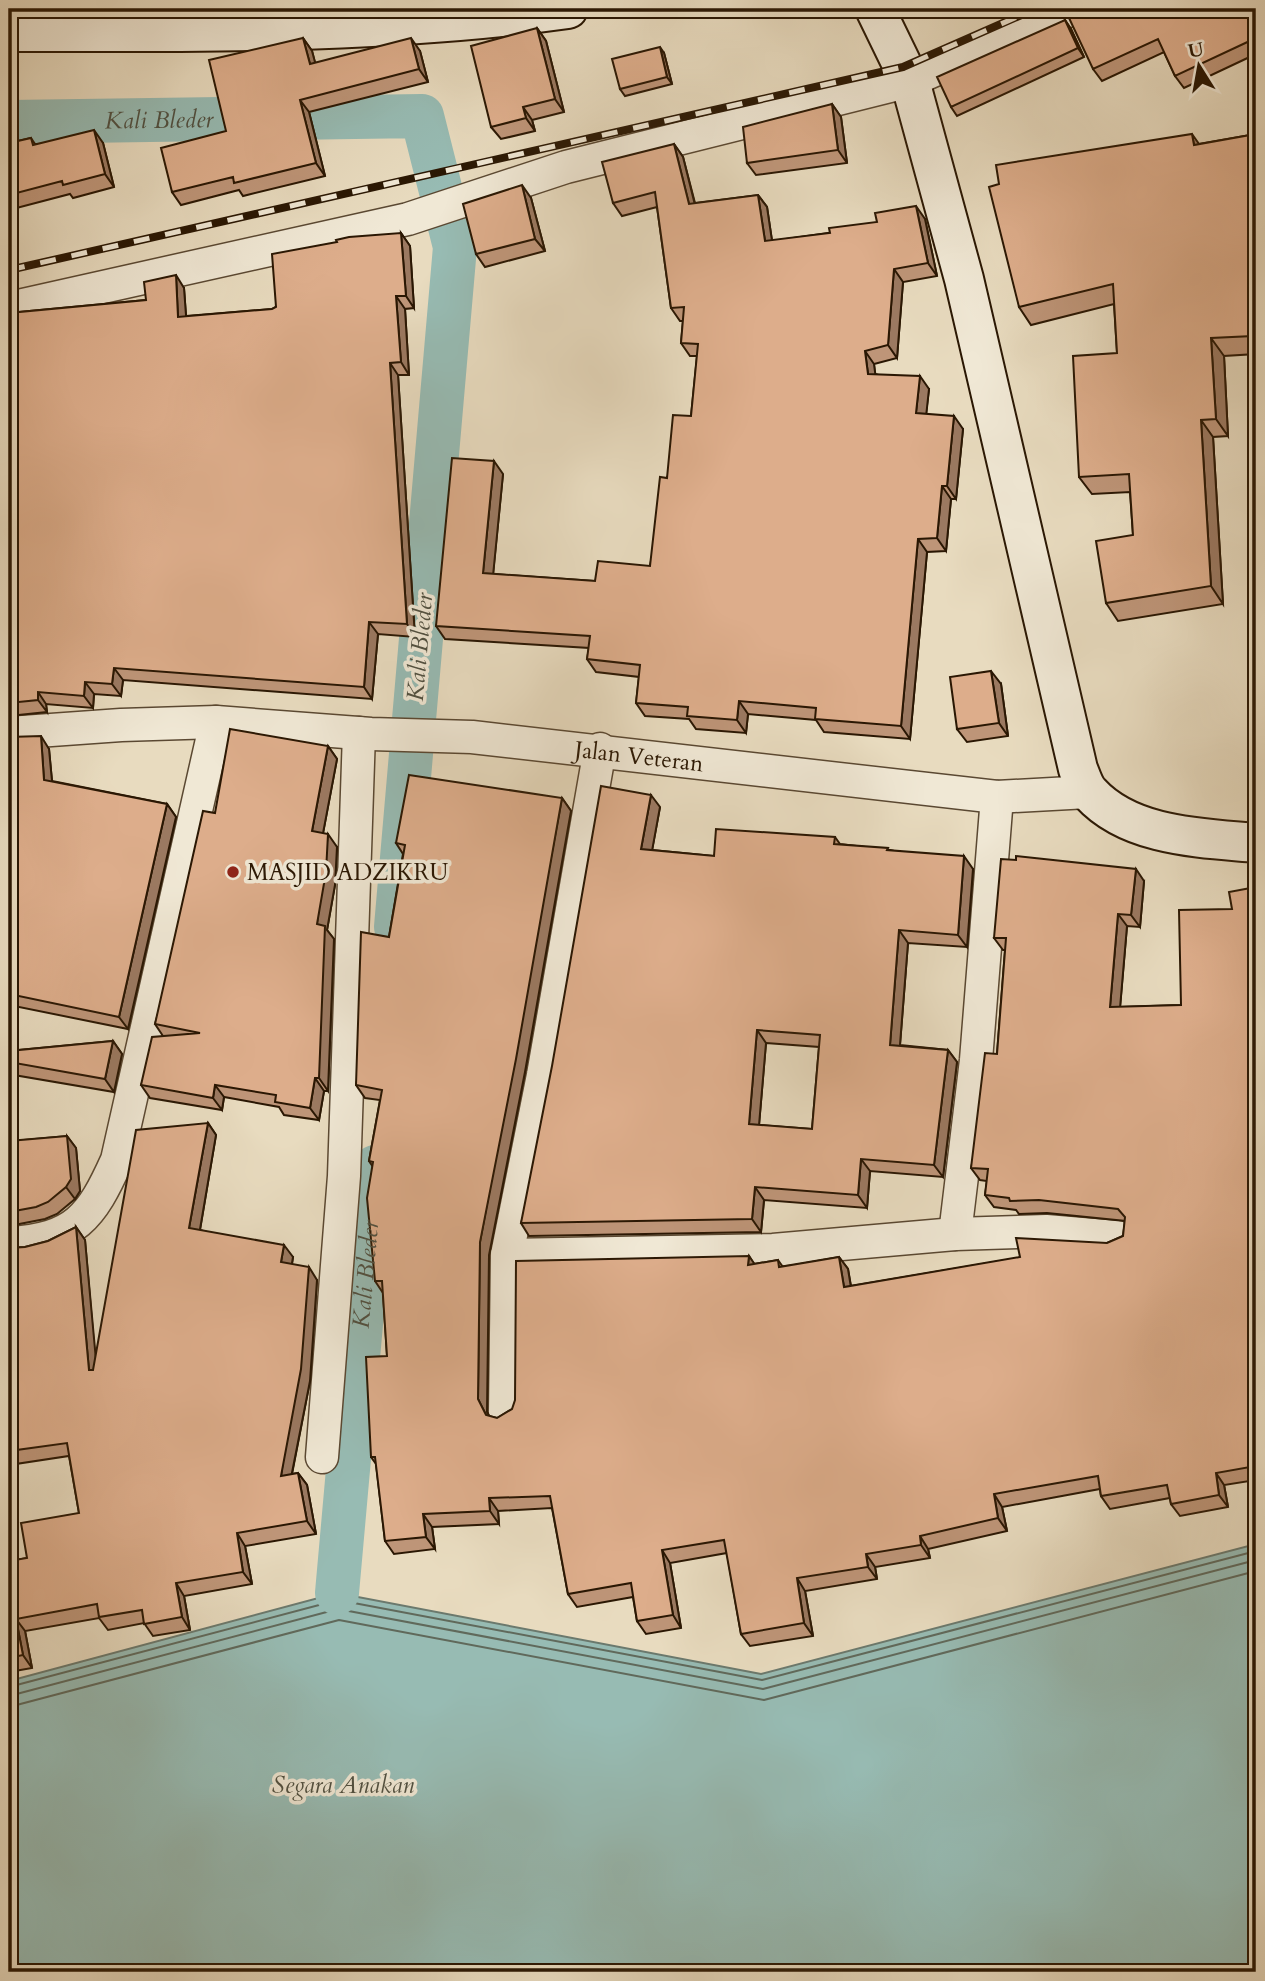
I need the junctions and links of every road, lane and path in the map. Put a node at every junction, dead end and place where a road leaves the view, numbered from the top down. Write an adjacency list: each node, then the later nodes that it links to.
1 (568, 9): 4 (main road)
2 (875, 9): 6 (main road)
3 (1072, 9): 6 (street)
4 (495, 14): 5 (main road)
5 (12, 24)
6 (910, 81): 7 (street); 12 (main road)
7 (9, 308)
8 (216, 722): 9 (street, Jalan Veteran); 10 (street, Jalan Veteran); 17 (street)
9 (9, 733)
10 (365, 733): 11 (street, Jalan Veteran); 20 (street)
11 (600, 750): 13 (street, Jalan Veteran); 18 (street)
12 (1088, 792): 13 (street, Jalan Veteran); 14 (main road)
13 (997, 797): 15 (street)
14 (1256, 843)
15 (955, 1234): 16 (street); 18 (street)
16 (1117, 1237)
17 (9, 1243)
18 (507, 1255): 19 (street)
19 (505, 1412)
20 (321, 1457)

